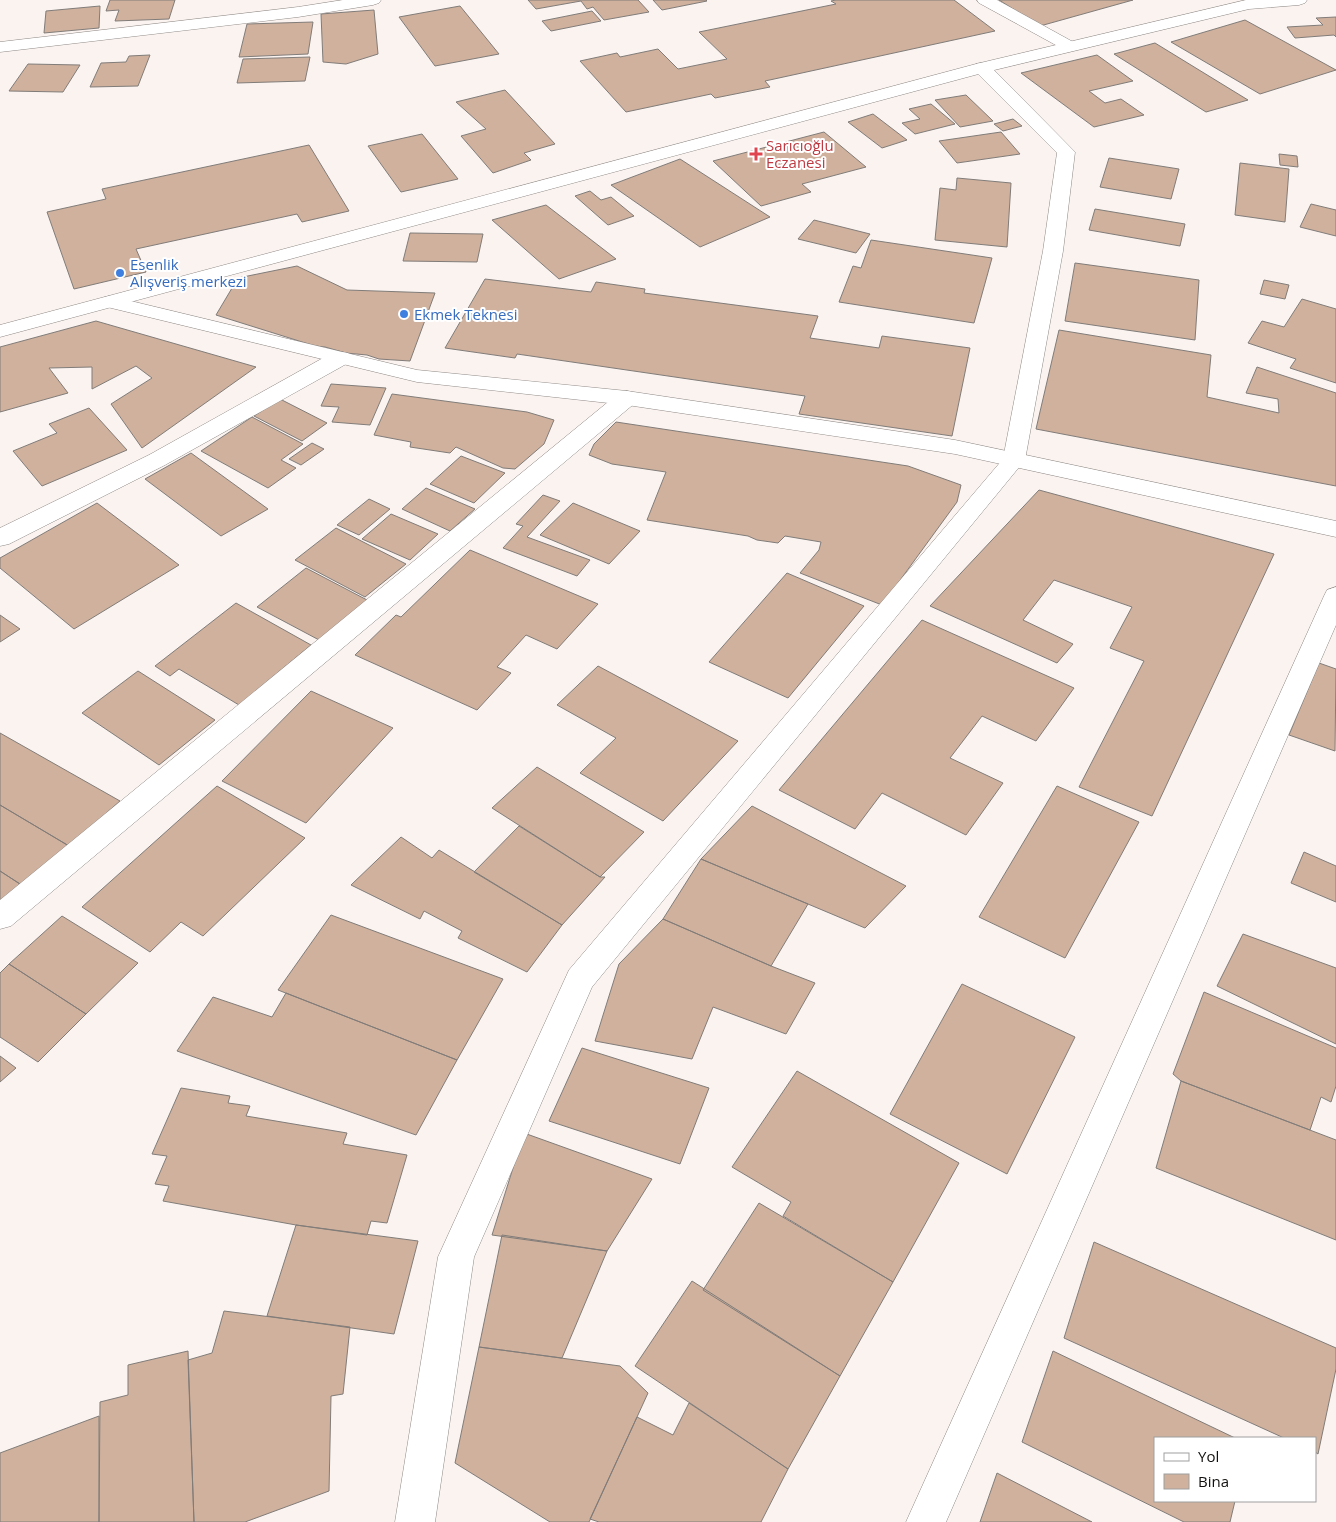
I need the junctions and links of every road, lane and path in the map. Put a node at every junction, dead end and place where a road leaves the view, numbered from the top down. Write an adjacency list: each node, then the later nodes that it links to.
1 (373, 0): 5 (street)
2 (985, 0): 4 (street)
3 (1300, 0): 4 (street)
4 (1069, 46): 6 (street)
5 (0, 48)
6 (982, 68): 7 (street); 11 (street)
7 (110, 302): 8 (street); 9 (street)
8 (0, 331)
9 (340, 358): 10 (street); 13 (street)
10 (627, 398): 11 (street); 15 (street)
11 (1014, 460): 12 (street); 16 (street)
12 (1336, 529)
13 (0, 538)
14 (1336, 596): 17 (street)
15 (0, 917)
16 (415, 1522)
17 (926, 1522)

